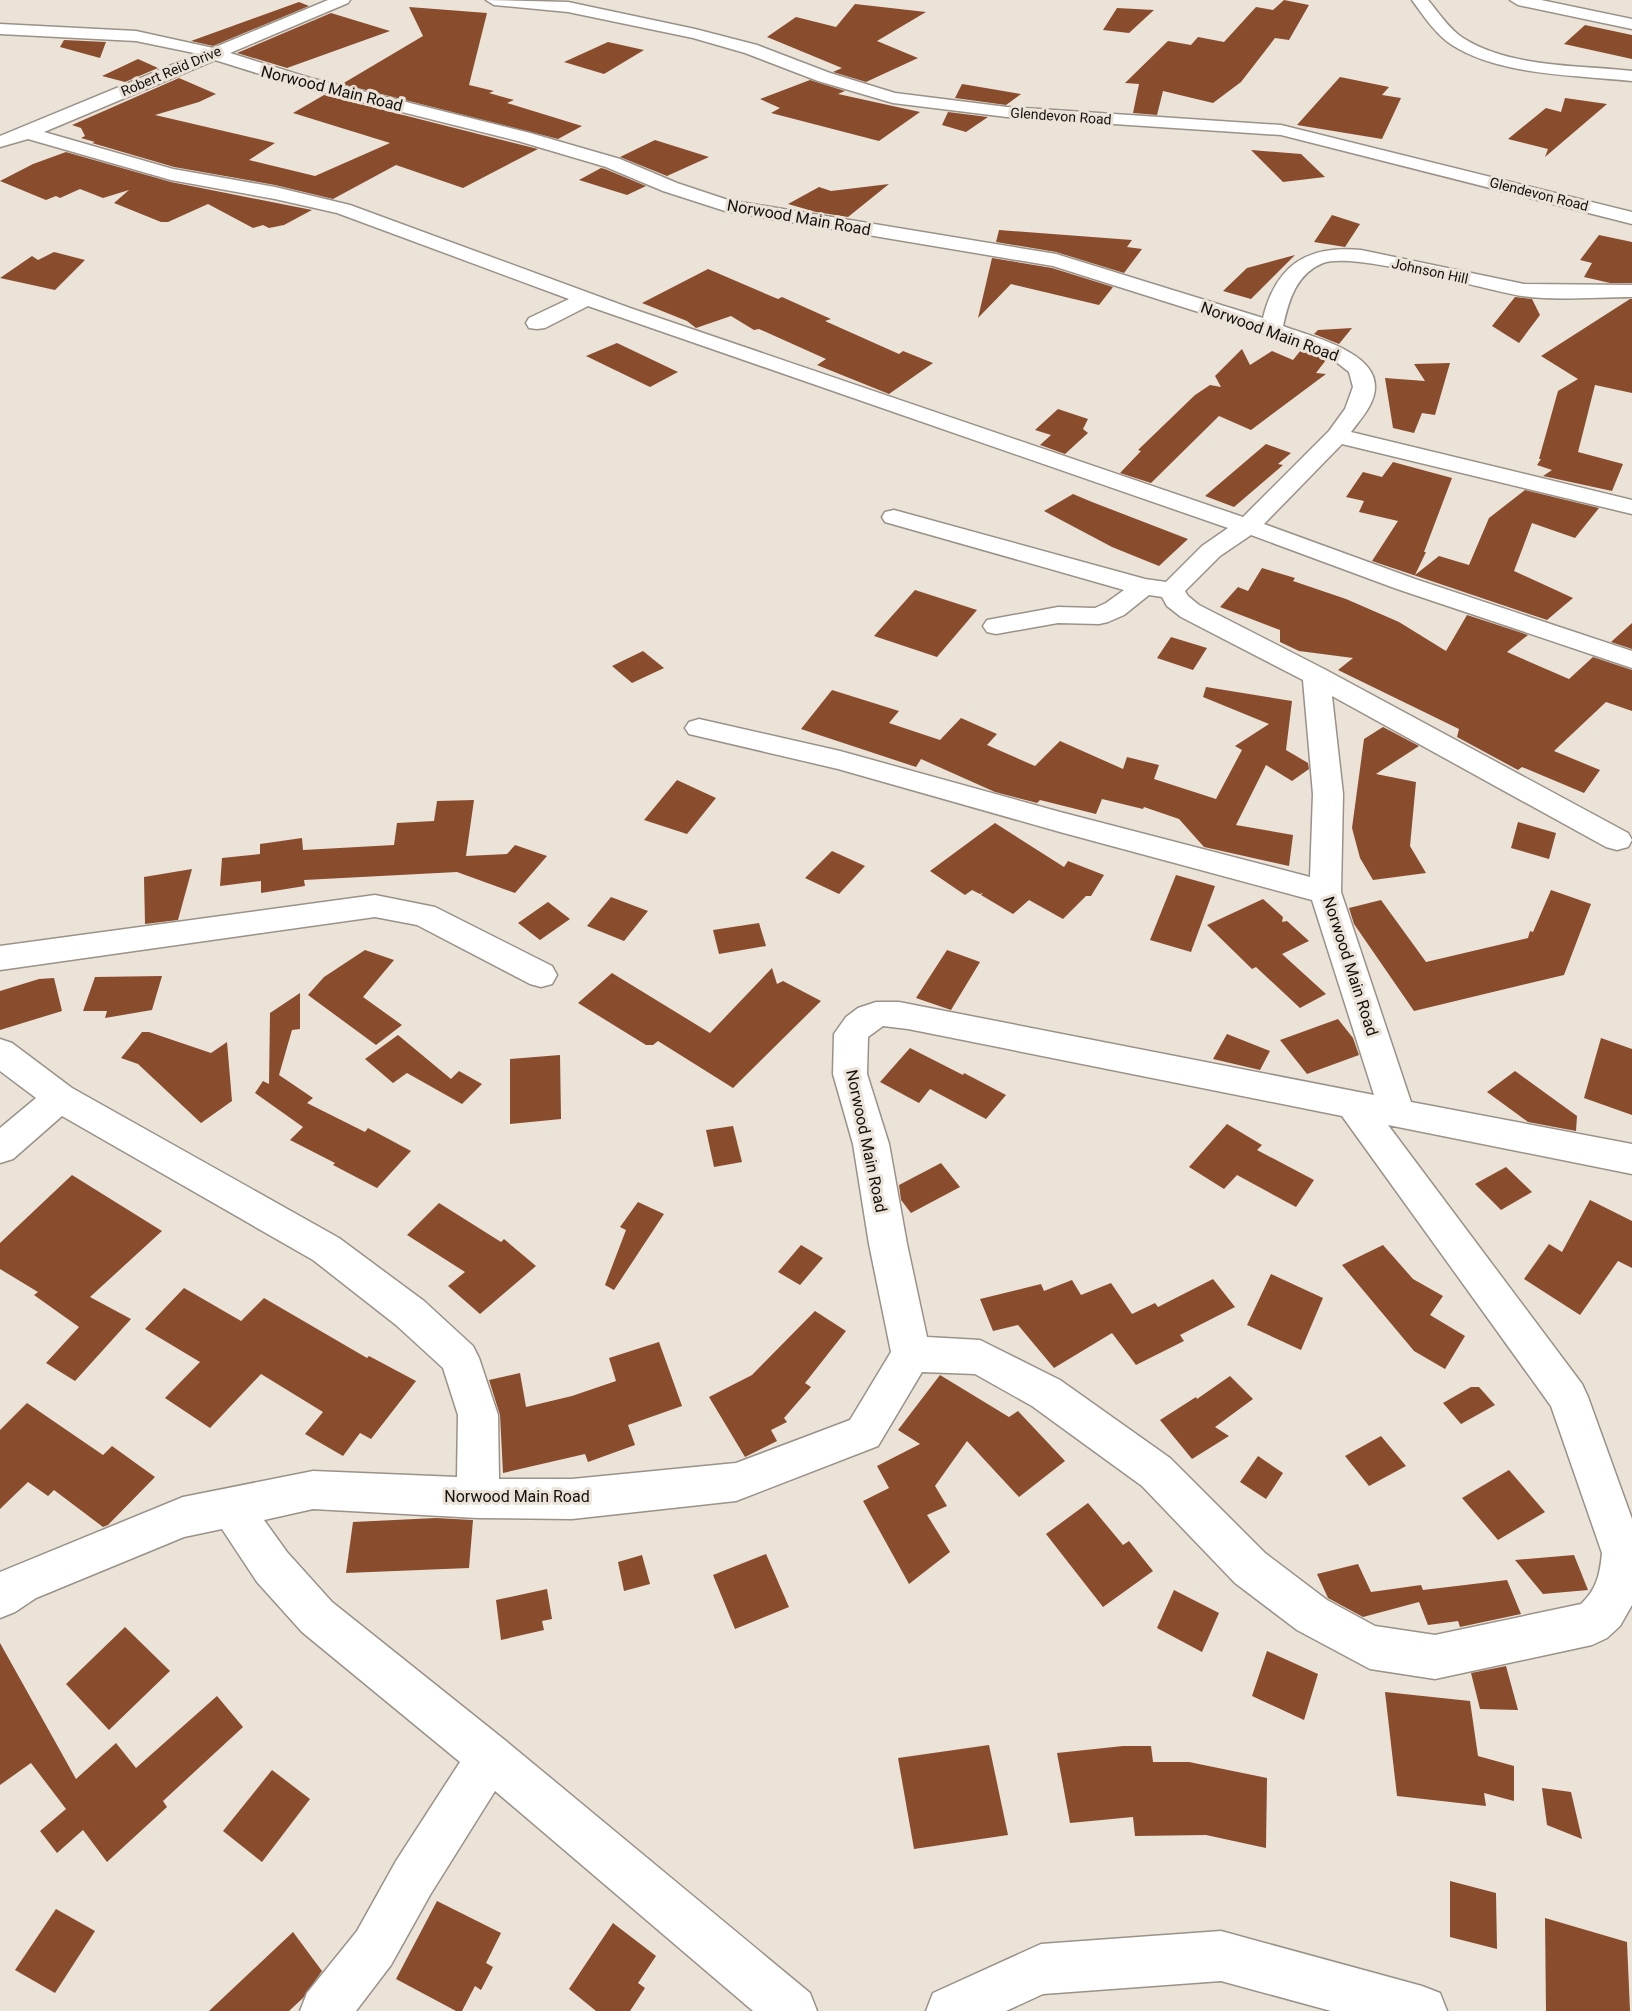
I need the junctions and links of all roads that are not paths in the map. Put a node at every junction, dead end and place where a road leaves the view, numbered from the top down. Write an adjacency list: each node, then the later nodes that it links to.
1 (342, 0): 7 (street, Robert Reid Drive)
2 (494, 0): 11 (street, Glendevon Road)
3 (1420, 0): 8 (street)
4 (1518, 0): 5 (street)
5 (1632, 24)
6 (0, 29): 7 (street, Norwood Main Road)
7 (211, 55): 9 (street, Robert Reid Drive); 15 (street, Norwood Main Road)
8 (1632, 75)
9 (27, 133): 10 (street, Robert Reid Drive); 13 (street)
10 (0, 142)
11 (1632, 218)
12 (1632, 291): 15 (street, Johnson Hill)
13 (587, 299): 14 (street); 19 (street)
14 (537, 323)
15 (1271, 329): 16 (street, Norwood Main Road)
16 (1337, 436): 17 (street); 19 (street, Norwood Main Road)
17 (1632, 507)
18 (894, 516): 20 (street)
19 (1248, 526): 20 (street, Norwood Main Road); 22 (street)
20 (1158, 588): 21 (street, Norwood Main Road); 23 (street)
21 (996, 626)
22 (1632, 660)
23 (1316, 676): 25 (street); 26 (street, Norwood Main Road)
24 (699, 728): 26 (street)
25 (1617, 840)
26 (1325, 892): 32 (street, Norwood Main Road)
27 (0, 958): 28 (street)
28 (541, 975)
29 (0, 1052): 30 (street)
30 (60, 1098): 33 (street); 36 (street)
31 (1353, 1104): 32 (street, Norwood Main Road); 35 (street, Norwood Main Road); 35 (street)
32 (1397, 1113): 34 (street)
33 (0, 1149)
34 (1632, 1159)
35 (911, 1354): 36 (street, Norwood Main Road)
36 (478, 1498): 37 (street, Norwood Main Road)
37 (231, 1507): 38 (street, Norwood Main Road); 39 (street)
38 (0, 1597)
39 (490, 1757): 40 (street); 41 (street)
40 (325, 2011)
41 (792, 2011)
42 (951, 2011): 43 (street)
43 (1422, 2011)

